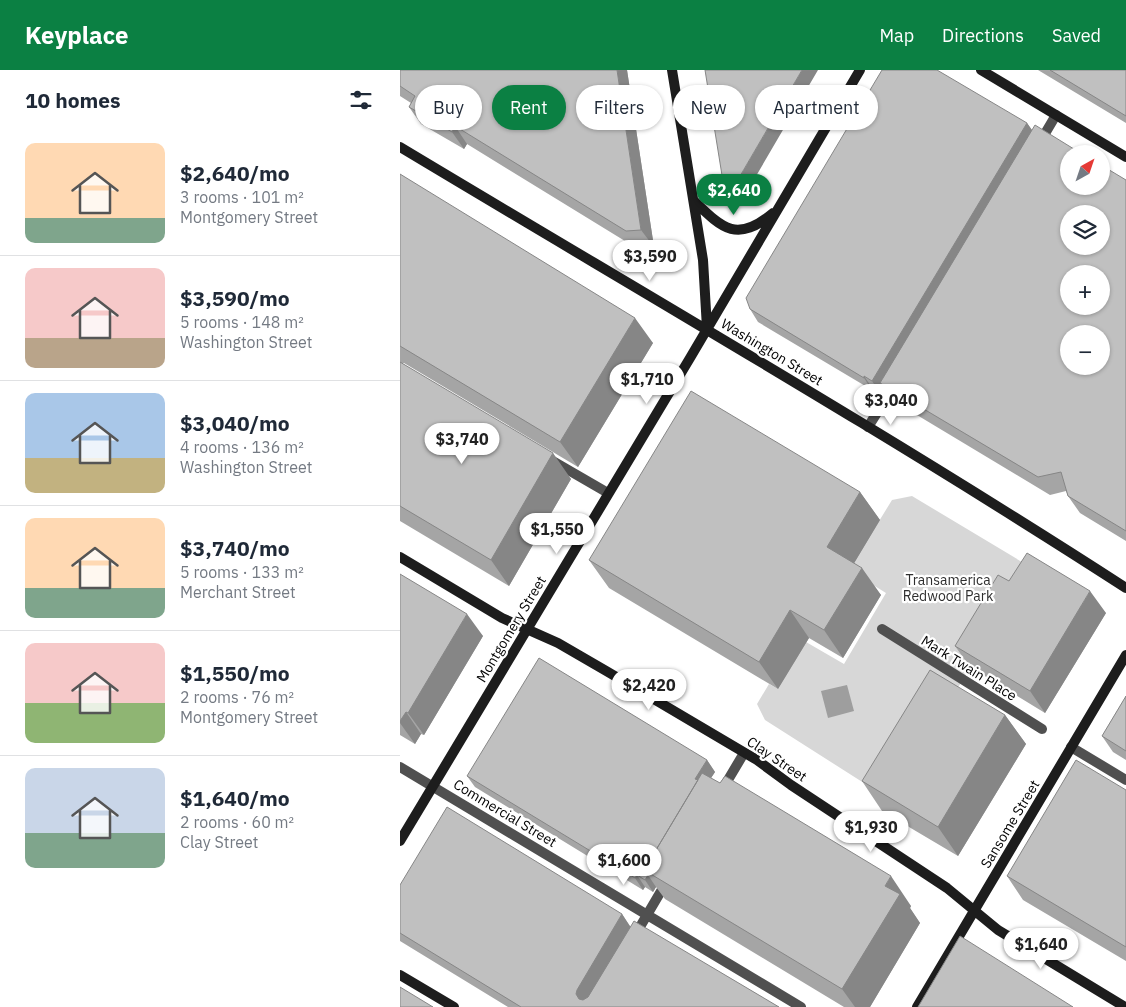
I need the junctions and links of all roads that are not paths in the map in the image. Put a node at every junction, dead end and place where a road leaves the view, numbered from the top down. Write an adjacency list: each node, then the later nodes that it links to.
1 (672, 70): 8 (street)
2 (860, 70): 9 (street, Montgomery Street)
3 (981, 70): 4 (street)
4 (1056, 115): 6 (street); 7 (street)
5 (400, 147): 10 (street, Washington Street)
6 (1037, 147)
7 (1126, 157)
8 (694, 201): 9 (street); 10 (street)
9 (777, 210): 10 (street, Montgomery Street)
10 (708, 330): 12 (street, Washington Street); 14 (street, Montgomery Street)
11 (899, 376): 12 (street)
12 (868, 427): 16 (street, Washington Street)
13 (545, 456): 14 (street)
14 (608, 494): 17 (street, Montgomery Street)
15 (400, 557): 17 (street, Clay Street)
16 (1126, 588)
17 (526, 629): 22 (street, Clay Street); 25 (street, Montgomery Street)
18 (882, 629): 20 (street, Mark Twain Place)
19 (1126, 655): 21 (street, Sansome Street)
20 (1042, 729)
21 (1071, 747): 24 (street); 29 (street, Sansome Street)
22 (744, 753): 26 (street); 29 (street, Clay Street)
23 (400, 766): 25 (street, Commercial Street)
24 (1126, 780)
25 (433, 786): 27 (street, Montgomery Street); 30 (street, Commercial Street)
26 (719, 795)
27 (400, 841)
28 (671, 876): 30 (street)
29 (974, 910): 35 (street, Sansome Street); 36 (street, Clay Street)
30 (647, 915): 31 (street); 34 (street, Commercial Street)
31 (628, 947)
32 (400, 975): 33 (street)
33 (454, 1007)
34 (802, 1007)
35 (917, 1007)
36 (1125, 1007)

